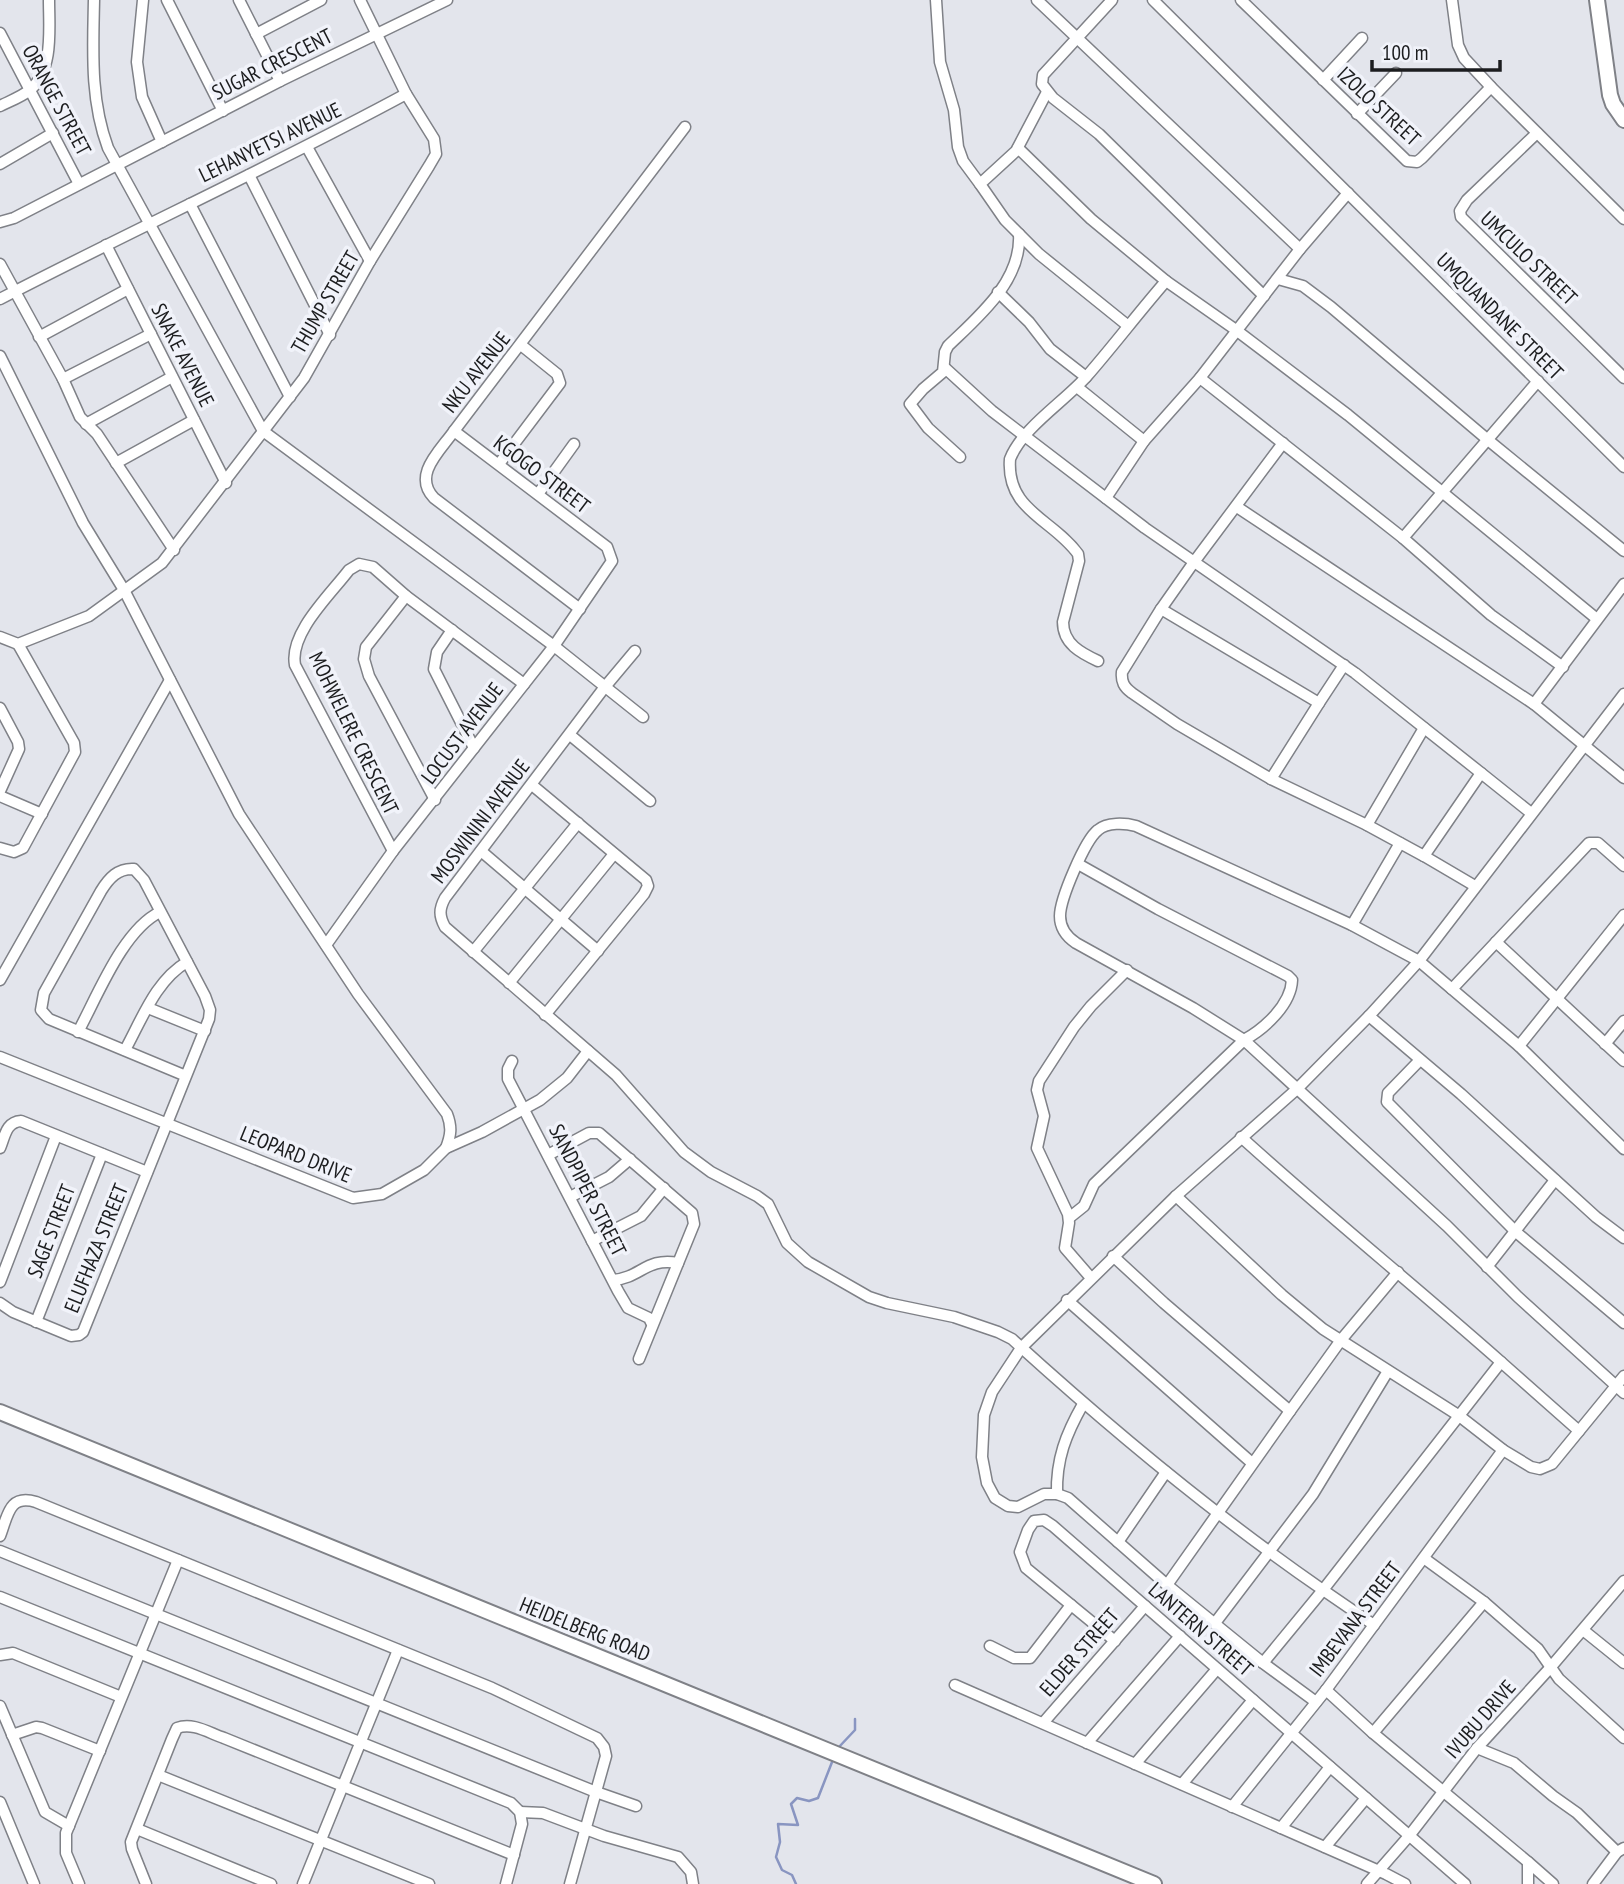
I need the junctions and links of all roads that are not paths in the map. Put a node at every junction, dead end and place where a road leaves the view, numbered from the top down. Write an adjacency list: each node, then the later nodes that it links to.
1 (49, 0): 26 (street)
2 (94, 0): 40 (street)
3 (143, 0): 36 (street)
4 (167, 0): 30 (street)
5 (239, 0): 18 (street)
6 (321, 0): 18 (street)
7 (360, 0): 17 (street, THUMP STREET)
8 (447, 0): 17 (street, SUGAR CRESCENT)
9 (936, 0): 43 (street)
10 (1037, 0): 19 (street)
11 (1112, 0): 19 (street)
12 (1153, 0): 44 (street, UMQUANDANE STREET)
13 (1241, 0): 23 (street, IZOLO STREET)
14 (1452, 0): 25 (street)
15 (1597, 0): 32 (main road)
16 (0, 33): 21 (street, ORANGE STREET)
17 (377, 33): 24 (street, SUGAR CRESCENT); 28 (street, THUMP STREET)
18 (256, 34): 24 (street)
19 (1075, 38): 27 (street); 51 (street)
20 (1362, 38): 23 (street)
21 (4, 49): 26 (street, ORANGE STREET)
22 (1396, 73): 31 (street)
23 (1323, 80): 31 (street, IZOLO STREET)
24 (280, 81): 30 (street, SUGAR CRESCENT)
25 (1491, 87): 31 (street, IZOLO STREET); 34 (street)
26 (31, 89): 29 (street); 35 (street, ORANGE STREET)
27 (1047, 92): 38 (street); 59 (street)
28 (407, 94): 37 (street, LEHANYETSI AVENUE); 52 (street, THUMP STREET)
29 (0, 106)
30 (223, 111): 36 (street, SUGAR CRESCENT)
31 (1357, 114)
32 (1624, 120)
33 (685, 127): 66 (street, NKU AVENUE)
34 (1537, 132): 46 (street); 72 (street, UMCULO STREET)
35 (53, 133): 39 (street); 42 (street, ORANGE STREET)
36 (162, 142): 40 (street, SUGAR CRESCENT)
37 (307, 147): 41 (street, LEHANYETSI AVENUE); 52 (street)
38 (1018, 148): 43 (street); 55 (street)
39 (0, 164)
40 (117, 165): 42 (street, SUGAR CRESCENT); 48 (street)
41 (249, 175): 45 (street, LEHANYETSI AVENUE); 64 (street)
42 (79, 184): 47 (street, SUGAR CRESCENT)
43 (980, 184): 49 (street)
44 (1348, 193): 51 (street); 74 (street, UMQUANDANE STREET)
45 (190, 204): 48 (street, LEHANYETSI AVENUE); 76 (street)
46 (1624, 219)
47 (0, 222)
48 (150, 222): 50 (street, LEHANYETSI AVENUE); 79 (street)
49 (1019, 234): 58 (street); 61 (street)
50 (106, 245): 56 (street, SNAKE AVENUE); 57 (street, LEHANYETSI AVENUE)
51 (1300, 249): 54 (street)
52 (370, 261): 64 (street, THUMP STREET)
53 (0, 264): 57 (street)
54 (1278, 279): 59 (street); 82 (street)
55 (1167, 281): 61 (street); 62 (street)
56 (128, 289): 63 (street, SNAKE AVENUE); 65 (street)
57 (15, 292): 60 (street, LEHANYETSI AVENUE); 65 (street)
58 (998, 292): 68 (street); 70 (street)
59 (1264, 296): 62 (street)
60 (0, 299)
61 (1127, 325): 70 (street)
62 (1236, 330): 71 (street); 91 (street)
63 (151, 334): 69 (street, SNAKE AVENUE); 73 (street)
64 (330, 335): 76 (street, THUMP STREET)
65 (39, 337): 73 (street)
66 (521, 345): 80 (street, NKU AVENUE); 88 (street)
67 (0, 356): 101 (street)
68 (945, 368): 81 (street); 86 (street)
69 (172, 377): 77 (street, SNAKE AVENUE); 78 (street)
70 (1086, 377): 75 (street)
71 (1200, 377): 83 (street); 84 (street)
72 (1624, 378)
73 (63, 379): 78 (street)
74 (1538, 382): 82 (street); 89 (street, UMQUANDANE STREET)
75 (1077, 387): 81 (street); 83 (street)
76 (290, 397): 79 (street, THUMP STREET)
77 (194, 420): 87 (street); 90 (street, SNAKE AVENUE)
78 (86, 424): 87 (street)
79 (264, 431): 90 (street, THUMP STREET); 109 (street)
80 (454, 431): 88 (street, KGOGO STREET); 103 (street, NKU AVENUE)
81 (1025, 436): 93 (street); 111 (street)
82 (1488, 440): 91 (street); 98 (street)
83 (1144, 441): 93 (street)
84 (1283, 443): 94 (street); 95 (street)
85 (574, 444): 92 (street)
86 (960, 457)
87 (116, 463): 97 (street)
88 (499, 464): 92 (street, KGOGO STREET)
89 (1624, 467)
90 (226, 483): 97 (street, THUMP STREET)
91 (1444, 492): 95 (street); 105 (street)
92 (538, 494): 96 (street, KGOGO STREET)
93 (1106, 498): 99 (street)
94 (1237, 507): 99 (street); 119 (street)
95 (1403, 538): 113 (street)
96 (607, 547): 103 (street, LOCUST AVENUE)
97 (174, 550): 101 (street, THUMP STREET)
98 (1624, 551)
99 (1194, 562): 104 (street); 112 (street)
100 (1624, 584): 105 (street)
101 (124, 590): 108 (street, THUMP STREET); 114 (street)
102 (407, 596): 106 (street, MOHWELERE CRESCENT); 133 (street); 141 (street, MOHWELERE CRESCENT)
103 (580, 609): 109 (street, LOCUST AVENUE)
104 (1161, 609): 118 (street); 130 (street)
105 (1597, 618): 113 (street)
106 (452, 630): 115 (street, MOHWELERE CRESCENT); 127 (street)
107 (0, 637): 108 (street)
108 (18, 645): 136 (street)
109 (554, 646): 115 (street, LOCUST AVENUE); 116 (street)
110 (635, 651): 116 (street, MOSWININI AVENUE)
111 (1098, 661)
112 (1345, 665): 118 (street); 122 (street)
113 (1563, 667): 119 (street)
114 (170, 680): 154 (street); 160 (street)
115 (524, 684): 127 (street, LOCUST AVENUE)
116 (604, 688): 121 (street); 125 (street, MOSWININI AVENUE)
117 (1624, 694): 126 (street)
118 (1319, 703): 130 (street)
119 (1534, 704): 126 (street)
120 (0, 708): 123 (street)
121 (643, 717)
122 (1424, 728): 128 (street); 138 (street)
123 (11, 729): 124 (street); 132 (street)
124 (0, 735)
125 (570, 735): 131 (street, MOSWININI AVENUE); 134 (street)
126 (1585, 744): 129 (street); 135 (street)
127 (474, 748): 133 (street, LOCUST AVENUE)
128 (1481, 773): 135 (street); 144 (street)
129 (1624, 778)
130 (1271, 779): 138 (street)
131 (532, 785): 137 (street); 142 (street, MOSWININI AVENUE)
132 (0, 793): 136 (street)
133 (435, 800): 141 (street, LOCUST AVENUE)
134 (650, 801)
135 (1531, 813): 147 (street)
136 (42, 814): 140 (street)
137 (578, 823): 143 (street); 148 (street)
138 (1367, 825): 139 (street)
139 (1400, 844): 144 (street); 152 (street)
140 (0, 848)
141 (393, 851): 154 (street, LOCUST AVENUE)
142 (481, 851): 148 (street); 156 (street, MOSWININI AVENUE)
143 (614, 854): 151 (street); 155 (street)
144 (1424, 856): 147 (street)
145 (1078, 864): 152 (street); 159 (street); 170 (street)
146 (1624, 866): 153 (street)
147 (1475, 886): 157 (street)
148 (525, 887): 151 (street); 156 (street)
149 (160, 912): 158 (street); 169 (street); 169 (street)
150 (1624, 915): 163 (street)
151 (562, 920): 155 (street); 161 (street)
152 (1352, 925): 157 (street)
153 (1496, 942): 162 (street); 163 (street)
154 (326, 945): 186 (street)
155 (598, 951): 165 (street)
156 (473, 952): 161 (street, MOSWININI AVENUE)
157 (1419, 961): 162 (street); 166 (street)
158 (187, 962): 164 (street); 168 (street)
159 (1127, 970): 170 (street); 196 (street)
160 (0, 980)
161 (509, 983): 165 (street, MOSWININI AVENUE)
162 (1452, 989): 172 (street)
163 (1557, 999): 171 (street); 172 (street)
164 (148, 1008): 168 (street); 173 (street)
165 (545, 1015): 174 (street, MOSWININI AVENUE)
166 (1369, 1016): 176 (street); 180 (street)
167 (1624, 1021): 171 (street)
168 (205, 1031): 179 (street, ELUFHAZA STREET)
169 (78, 1032): 173 (street)
170 (1244, 1040): 180 (street); 196 (street)
171 (1605, 1044): 178 (street)
172 (1519, 1046): 187 (street)
173 (125, 1050): 179 (street)
174 (588, 1051): 181 (street, LEOPARD DRIVE); 213 (street, MOSWININI AVENUE)
175 (0, 1057): 182 (street, LEOPARD DRIVE)
176 (1420, 1060): 192 (street); 197 (street)
177 (512, 1061): 181 (street, SANDPIPER STREET)
178 (1624, 1061)
179 (186, 1076): 182 (street, ELUFHAZA STREET)
180 (1297, 1088): 184 (street); 202 (street)
181 (525, 1108): 186 (street, LEOPARD DRIVE); 189 (street, SANDPIPER STREET)
182 (166, 1124): 186 (street, LEOPARD DRIVE); 191 (street, ELUFHAZA STREET)
183 (56, 1136): 185 (street, ELUFHAZA STREET); 188 (street, ELUFHAZA STREET); 206 (street)
184 (1241, 1137): 194 (street); 203 (street)
185 (0, 1148)
186 (446, 1148)
187 (1624, 1149)
188 (102, 1154): 191 (street, ELUFHAZA STREET); 209 (street, SAGE STREET)
189 (548, 1155): 190 (street); 195 (street, SANDPIPER STREET)
190 (630, 1159): 193 (street); 195 (street)
191 (147, 1171): 209 (street, ELUFHAZA STREET)
192 (1555, 1180): 197 (street); 198 (street)
193 (664, 1188): 199 (street); 201 (street)
194 (1176, 1196): 200 (street); 212 (street)
195 (570, 1197): 199 (street, SANDPIPER STREET)
196 (1069, 1218): 204 (street)
197 (1516, 1232): 202 (street); 210 (street)
198 (1624, 1238)
199 (592, 1241): 205 (street, SANDPIPER STREET)
200 (1113, 1256): 204 (street); 220 (street)
201 (678, 1263): 205 (street); 211 (street)
202 (1487, 1267): 218 (street)
203 (1398, 1272): 212 (street); 215 (street)
204 (1091, 1278): 207 (street)
205 (613, 1280): 211 (street, SANDPIPER STREET)
206 (0, 1282)
207 (1068, 1300): 213 (street); 225 (street)
208 (0, 1303): 209 (street, ELUFHAZA STREET)
209 (36, 1322)
210 (1624, 1323)
211 (652, 1324): 214 (street)
212 (1341, 1340): 216 (street); 220 (street)
213 (1021, 1348): 219 (street, MOSWININI AVENUE); 227 (street)
214 (639, 1359)
215 (1501, 1362): 222 (street); 223 (street)
216 (1388, 1371): 222 (street); 232 (street)
217 (1624, 1376): 218 (street)
218 (1620, 1389): 223 (street)
219 (1083, 1404): 226 (street, MOSWININI AVENUE); 227 (street)
220 (1290, 1411): 225 (street)
221 (0, 1412): 306 (main road, HEIDELBERG ROAD)
222 (1458, 1415): 224 (street); 237 (street)
223 (1579, 1431): 224 (street)
224 (1503, 1450): 233 (street, IMBEVANA STREET)
225 (1252, 1462): 228 (street)
226 (1166, 1472): 228 (street, MOSWININI AVENUE); 230 (street)
227 (1057, 1494): 230 (street)
228 (1218, 1515): 232 (street, MOSWININI AVENUE); 236 (street)
229 (0, 1535): 234 (street)
230 (1118, 1542): 236 (street)
231 (0, 1551): 244 (street)
232 (1270, 1553): 237 (street, MOSWININI AVENUE); 245 (street)
233 (1425, 1559): 241 (street); 246 (street, IMBEVANA STREET)
234 (178, 1560): 244 (street); 251 (street)
235 (1624, 1581): 238 (street, IVUBU DRIVE)
236 (1167, 1585): 245 (street)
237 (1323, 1590): 246 (street, MOSWININI AVENUE); 254 (street)
238 (1615, 1593): 240 (street); 247 (street, IVUBU DRIVE)
239 (0, 1597): 252 (street)
240 (1624, 1600)
241 (1484, 1602): 256 (street); 266 (street)
242 (1071, 1605): 243 (street, LANTERN STREET); 249 (street, LANTERN STREET); 250 (street)
243 (1145, 1606): 248 (street, LANTERN STREET); 249 (street, ELDER STREET)
244 (156, 1614): 252 (street); 263 (street)
245 (1215, 1623): 254 (street)
246 (1374, 1625): 259 (street, IMBEVANA STREET)
247 (1583, 1630): 255 (street); 256 (street, IVUBU DRIVE)
248 (1180, 1636): 257 (street, LANTERN STREET); 271 (street)
249 (1115, 1641): 265 (street, ELDER STREET)
250 (990, 1646)
251 (398, 1650): 263 (street); 280 (street)
252 (139, 1653): 260 (street); 270 (street)
253 (0, 1655): 260 (street)
254 (1263, 1663): 262 (street)
255 (1624, 1663)
256 (1550, 1668): 269 (street); 272 (street, IVUBU DRIVE)
257 (1217, 1669): 261 (street, LANTERN STREET); 274 (street)
258 (955, 1685): 265 (street)
259 (1326, 1690): 262 (street, IMBEVANA STREET); 266 (street)
260 (121, 1697): 273 (street)
261 (1253, 1700): 267 (street, LANTERN STREET); 277 (street)
262 (1316, 1702): 267 (street, IMBEVANA STREET)
263 (376, 1703): 270 (street); 280 (street)
264 (0, 1706): 268 (street)
265 (1043, 1723): 271 (street)
266 (1373, 1733): 279 (street)
267 (1292, 1734): 275 (street, LANTERN STREET); 284 (street, IMBEVANA STREET)
268 (12, 1735): 273 (street); 286 (street)
269 (1624, 1738)
270 (360, 1742): 278 (street); 285 (street)
271 (1087, 1743): 274 (street)
272 (1476, 1748): 279 (street, IVUBU DRIVE); 293 (street)
273 (100, 1751): 286 (street)
274 (1135, 1764): 277 (street)
275 (1330, 1767): 281 (street, LANTERN STREET); 287 (street)
276 (158, 1775): 278 (street); 288 (street); 291 (street)
277 (1182, 1784): 284 (street)
278 (343, 1786): 291 (street); 294 (street)
279 (1445, 1791): 290 (street, IVUBU DRIVE); 295 (street)
280 (596, 1792): 283 (street); 289 (street)
281 (1366, 1798): 290 (street, LANTERN STREET); 292 (street)
282 (0, 1802): 297 (street)
283 (636, 1806)
284 (1232, 1807): 287 (street)
285 (520, 1812): 289 (street); 294 (street)
286 (69, 1826): 298 (street)
287 (1281, 1828): 292 (street)
288 (137, 1829): 299 (street); 300 (street)
289 (585, 1829): 304 (street); 305 (street)
290 (1409, 1836): 296 (street, IVUBU DRIVE); 309 (street, LANTERN STREET)
291 (321, 1840): 301 (street); 302 (street)
292 (1325, 1847): 296 (street)
293 (1620, 1850): 312 (street)
294 (514, 1855): 303 (street)
295 (1528, 1862): 310 (street); 311 (street)
296 (1379, 1871): 307 (street, IVUBU DRIVE); 308 (street)
297 (34, 1884)
298 (79, 1884)
299 (146, 1884)
300 (271, 1884)
301 (303, 1884)
302 (429, 1884)
303 (506, 1884)
304 (570, 1884)
305 (693, 1884)
306 (1154, 1884)
307 (1367, 1884)
308 (1405, 1884)
309 (1465, 1884)
310 (1528, 1884)
311 (1553, 1884)
312 (1593, 1884)

